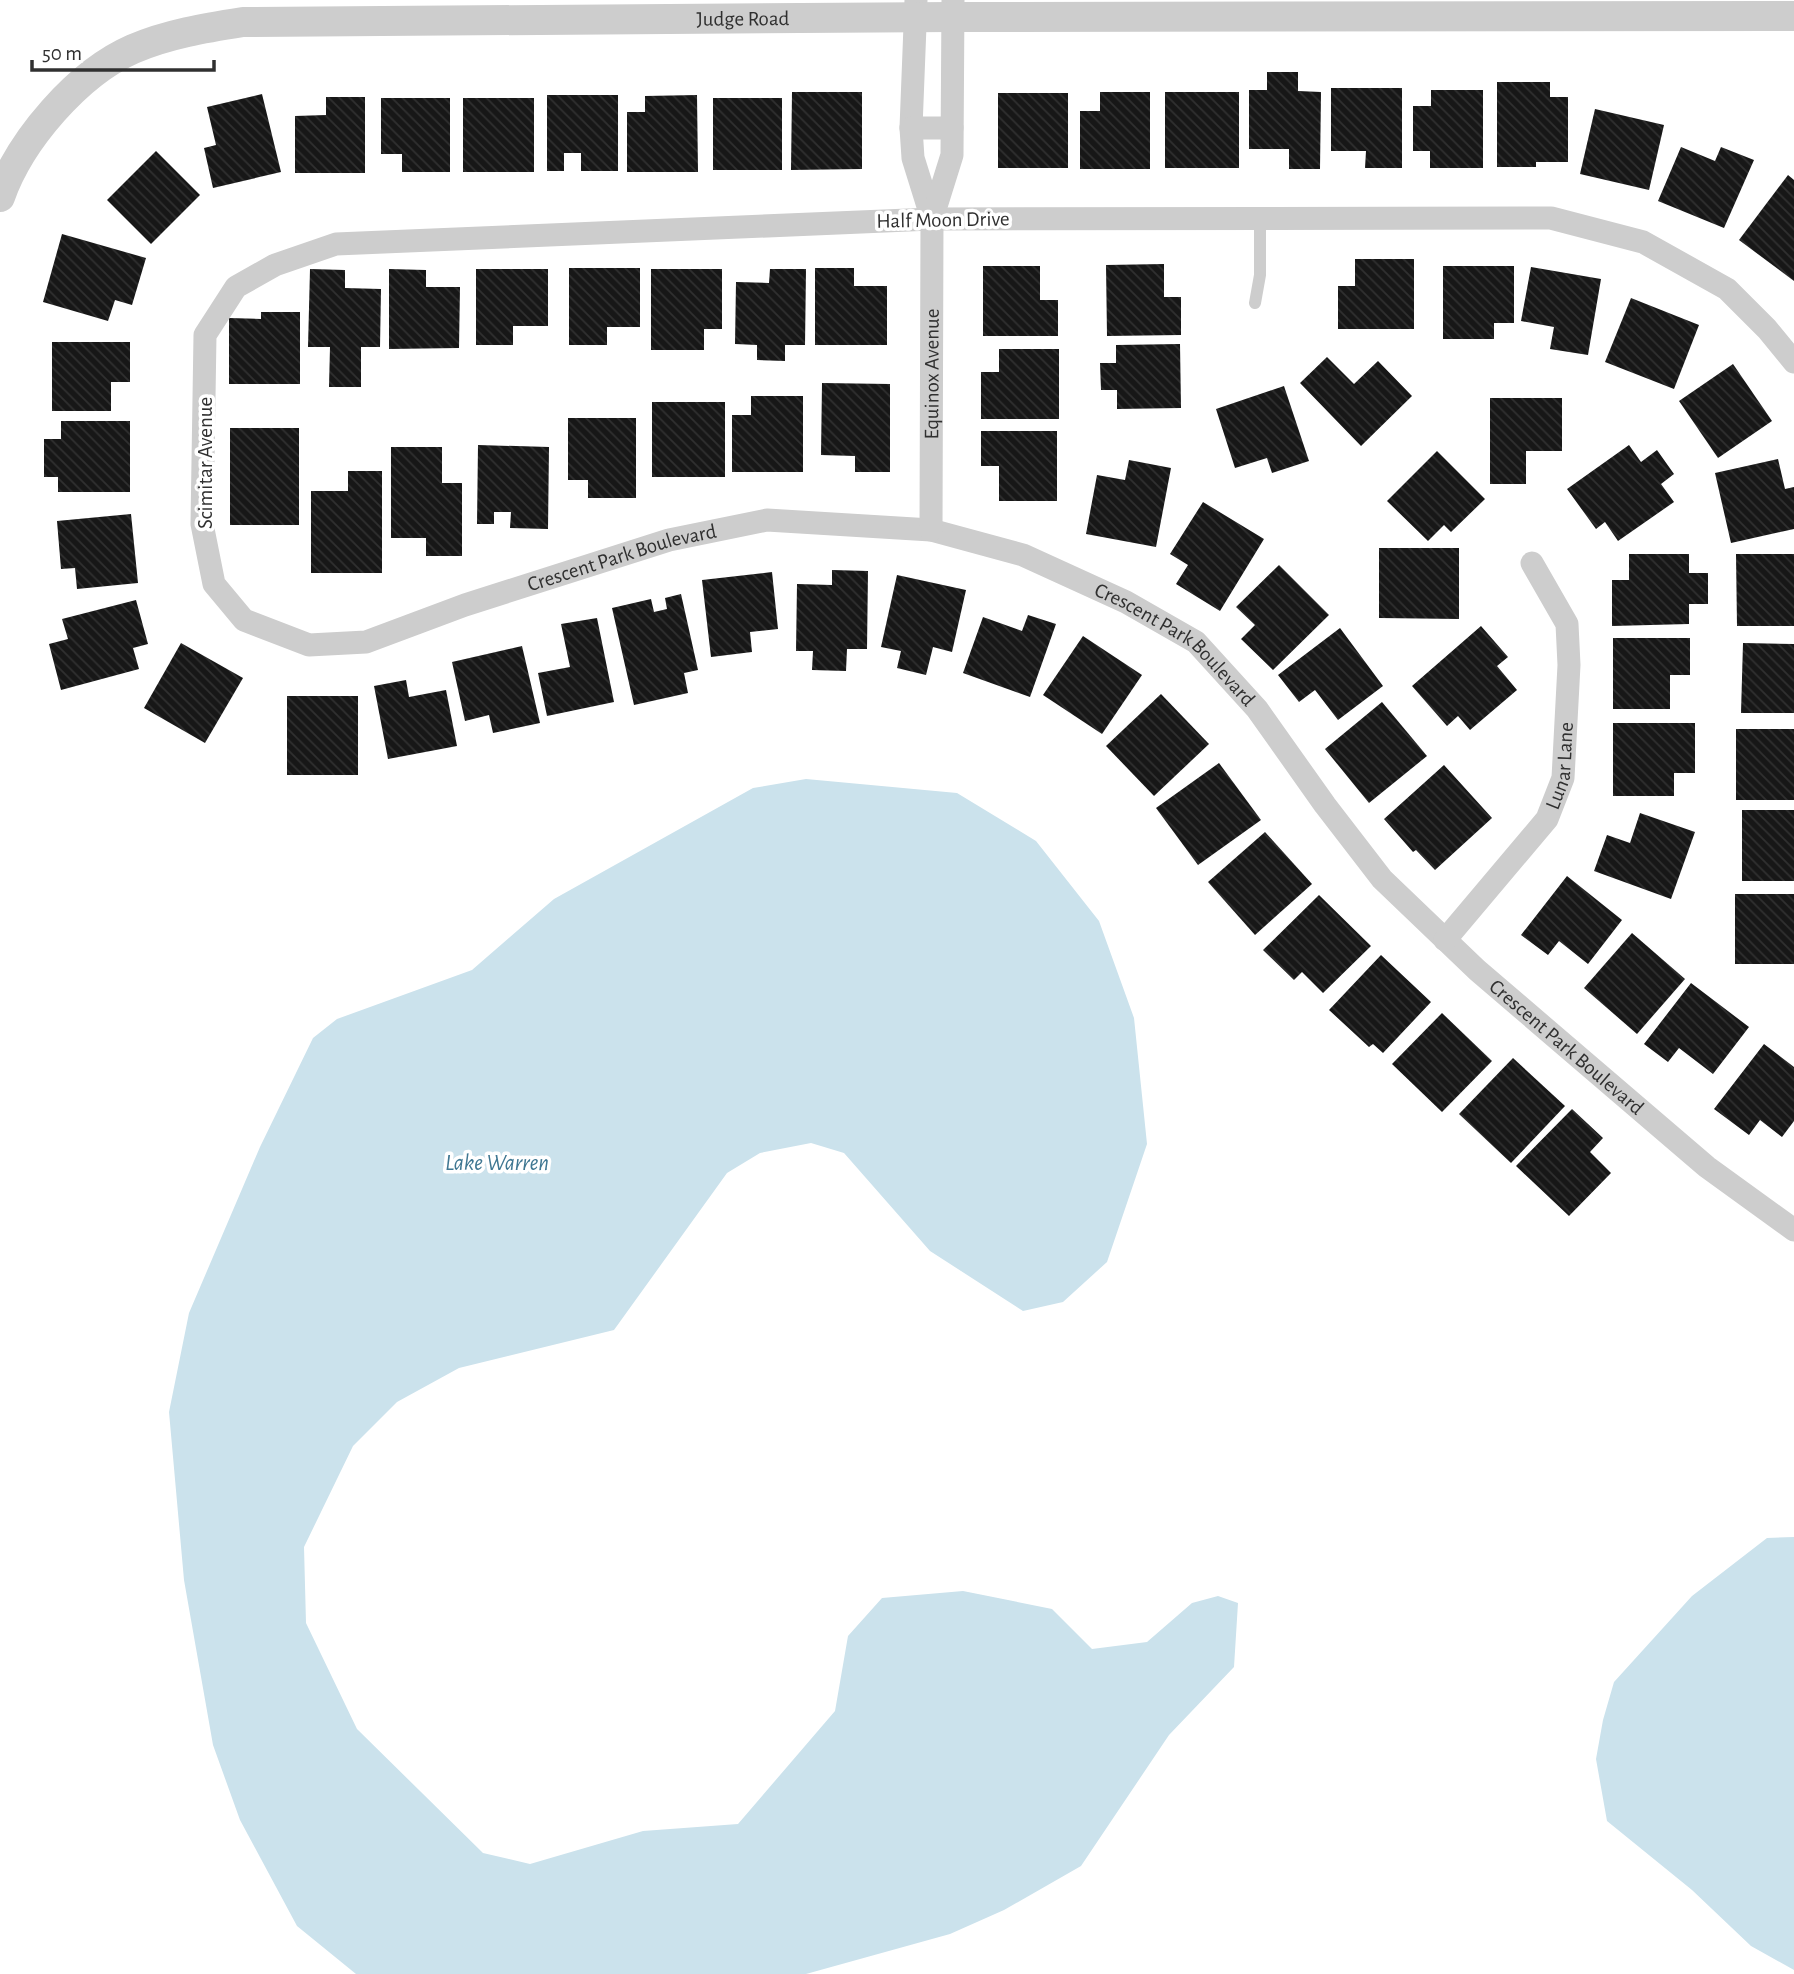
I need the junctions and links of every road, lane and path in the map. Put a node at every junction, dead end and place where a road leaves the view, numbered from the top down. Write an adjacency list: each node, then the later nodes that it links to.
1 (1588, 8): 3 (street, Judge Road); 4 (street, Judge Road)
2 (916, 9): 3 (street, Judge Road); 6 (street, Equinox Avenue); 8 (street, Judge Road)
3 (953, 9): 7 (street, Equinox Avenue)
4 (1627, 9): 5 (street, Judge Road)
5 (1794, 16)
6 (911, 128): 7 (street); 9 (street, Equinox Avenue)
7 (952, 128): 9 (street, Equinox Avenue)
8 (0, 197)
9 (932, 219): 10 (street, Half Moon Drive); 11 (street, Half Moon Drive); 14 (street, Equinox Avenue)
10 (1259, 219): 12 (lane); 13 (street, Half Moon Drive)
11 (336, 244): 16 (street, Scimitar Avenue)
12 (1255, 303)
13 (1794, 362)
14 (932, 530): 16 (street, Crescent Park Boulevard); 17 (street, Crescent Park Boulevard)
15 (1532, 563): 17 (street, Lunar Lane)
16 (366, 642)
17 (1445, 940): 18 (street, Crescent Park Boulevard)
18 (1794, 1230)

